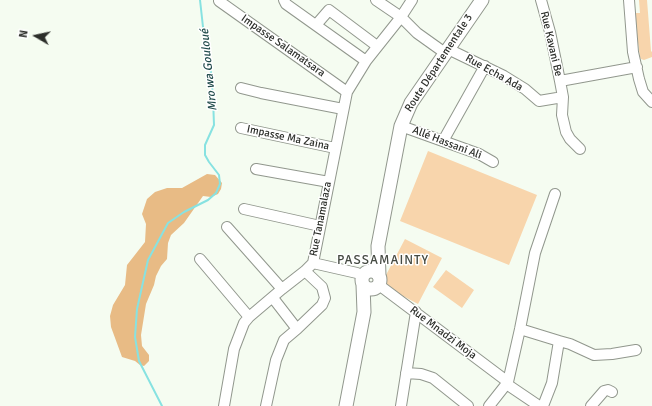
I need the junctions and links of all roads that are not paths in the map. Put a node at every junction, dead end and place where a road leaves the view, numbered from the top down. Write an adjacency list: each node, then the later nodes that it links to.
1 (219, 0): 17 (street, Impasse Salamatsara)
2 (284, 0): 9 (street)
3 (376, 0): 8 (street, Rue Echa Ada)
4 (412, 0): 8 (street, Rue Tanamalaza)
5 (482, 0): 11 (main road, Route Départementale 3)
6 (541, 0): 15 (street, Rue Kavani Be)
7 (629, 0): 14 (street)
8 (401, 17): 10 (street, Rue Tanamalaza); 11 (street, Rue Echa Ada)
9 (316, 25): 10 (street); 12 (street)
10 (377, 46): 12 (street, Rue Tanamalaza)
11 (447, 51): 13 (street, Rue Echa Ada); 21 (main road, Route Départementale 3)
12 (366, 61): 17 (street, Rue Tanamalaza)
13 (485, 66): 18 (street, Rue Echa Ada); 23 (street)
14 (637, 67): 15 (street, Rue Kavani Be); 19 (street)
15 (560, 81): 18 (street)
16 (241, 88): 20 (street)
17 (347, 92): 20 (street, Rue Tanamalaza)
18 (562, 97): 25 (street)
19 (652, 102)
20 (343, 109): 24 (street, Rue Tanamalaza)
21 (401, 126): 23 (street, Allé Hassani Ali); 36 (main road, Route Départementale 3)
22 (241, 128): 24 (street, Impasse Ma Zaina)
23 (443, 141): 26 (street, Allé Hassani Ali)
24 (335, 148): 28 (street, Rue Tanamalaza)
25 (580, 149)
26 (493, 162)
27 (256, 169): 28 (street)
28 (328, 182): 31 (street, Rue Tanamalaza)
29 (554, 194): 41 (street)
30 (244, 209): 31 (street)
31 (320, 226): 34 (street, Rue Tanamalaza)
32 (227, 227): 37 (street)
33 (200, 259): 40 (street)
34 (313, 263): 35 (street, Rue Tanamalaza); 36 (street, Rue Mnadzi Moja)
35 (305, 271): 37 (street, Rue Tanamalaza); 42 (street)
36 (370, 281): 39 (street, Rue Mnadzi Moja); 50 (main road, Route Départementale 3)
37 (282, 289): 38 (street, Rue Tanamalaza)
38 (273, 298): 40 (street, Rue Tanamalaza); 42 (street)
39 (416, 312): 45 (street); 46 (street, Rue Mnadzi Moja)
40 (249, 317): 48 (street, Rue Tanamalaza)
41 (520, 329): 43 (street); 46 (street)
42 (297, 330): 49 (street)
43 (559, 341): 44 (street); 55 (street)
44 (636, 350)
45 (406, 373): 51 (street); 52 (street)
46 (508, 382): 53 (street); 54 (street, Rue Mnadzi Moja)
47 (612, 392): 56 (street)
48 (224, 406)
49 (266, 406)
50 (346, 406)
51 (401, 406)
52 (468, 406)
53 (489, 406)
54 (539, 406)
55 (543, 406)
56 (591, 406)

